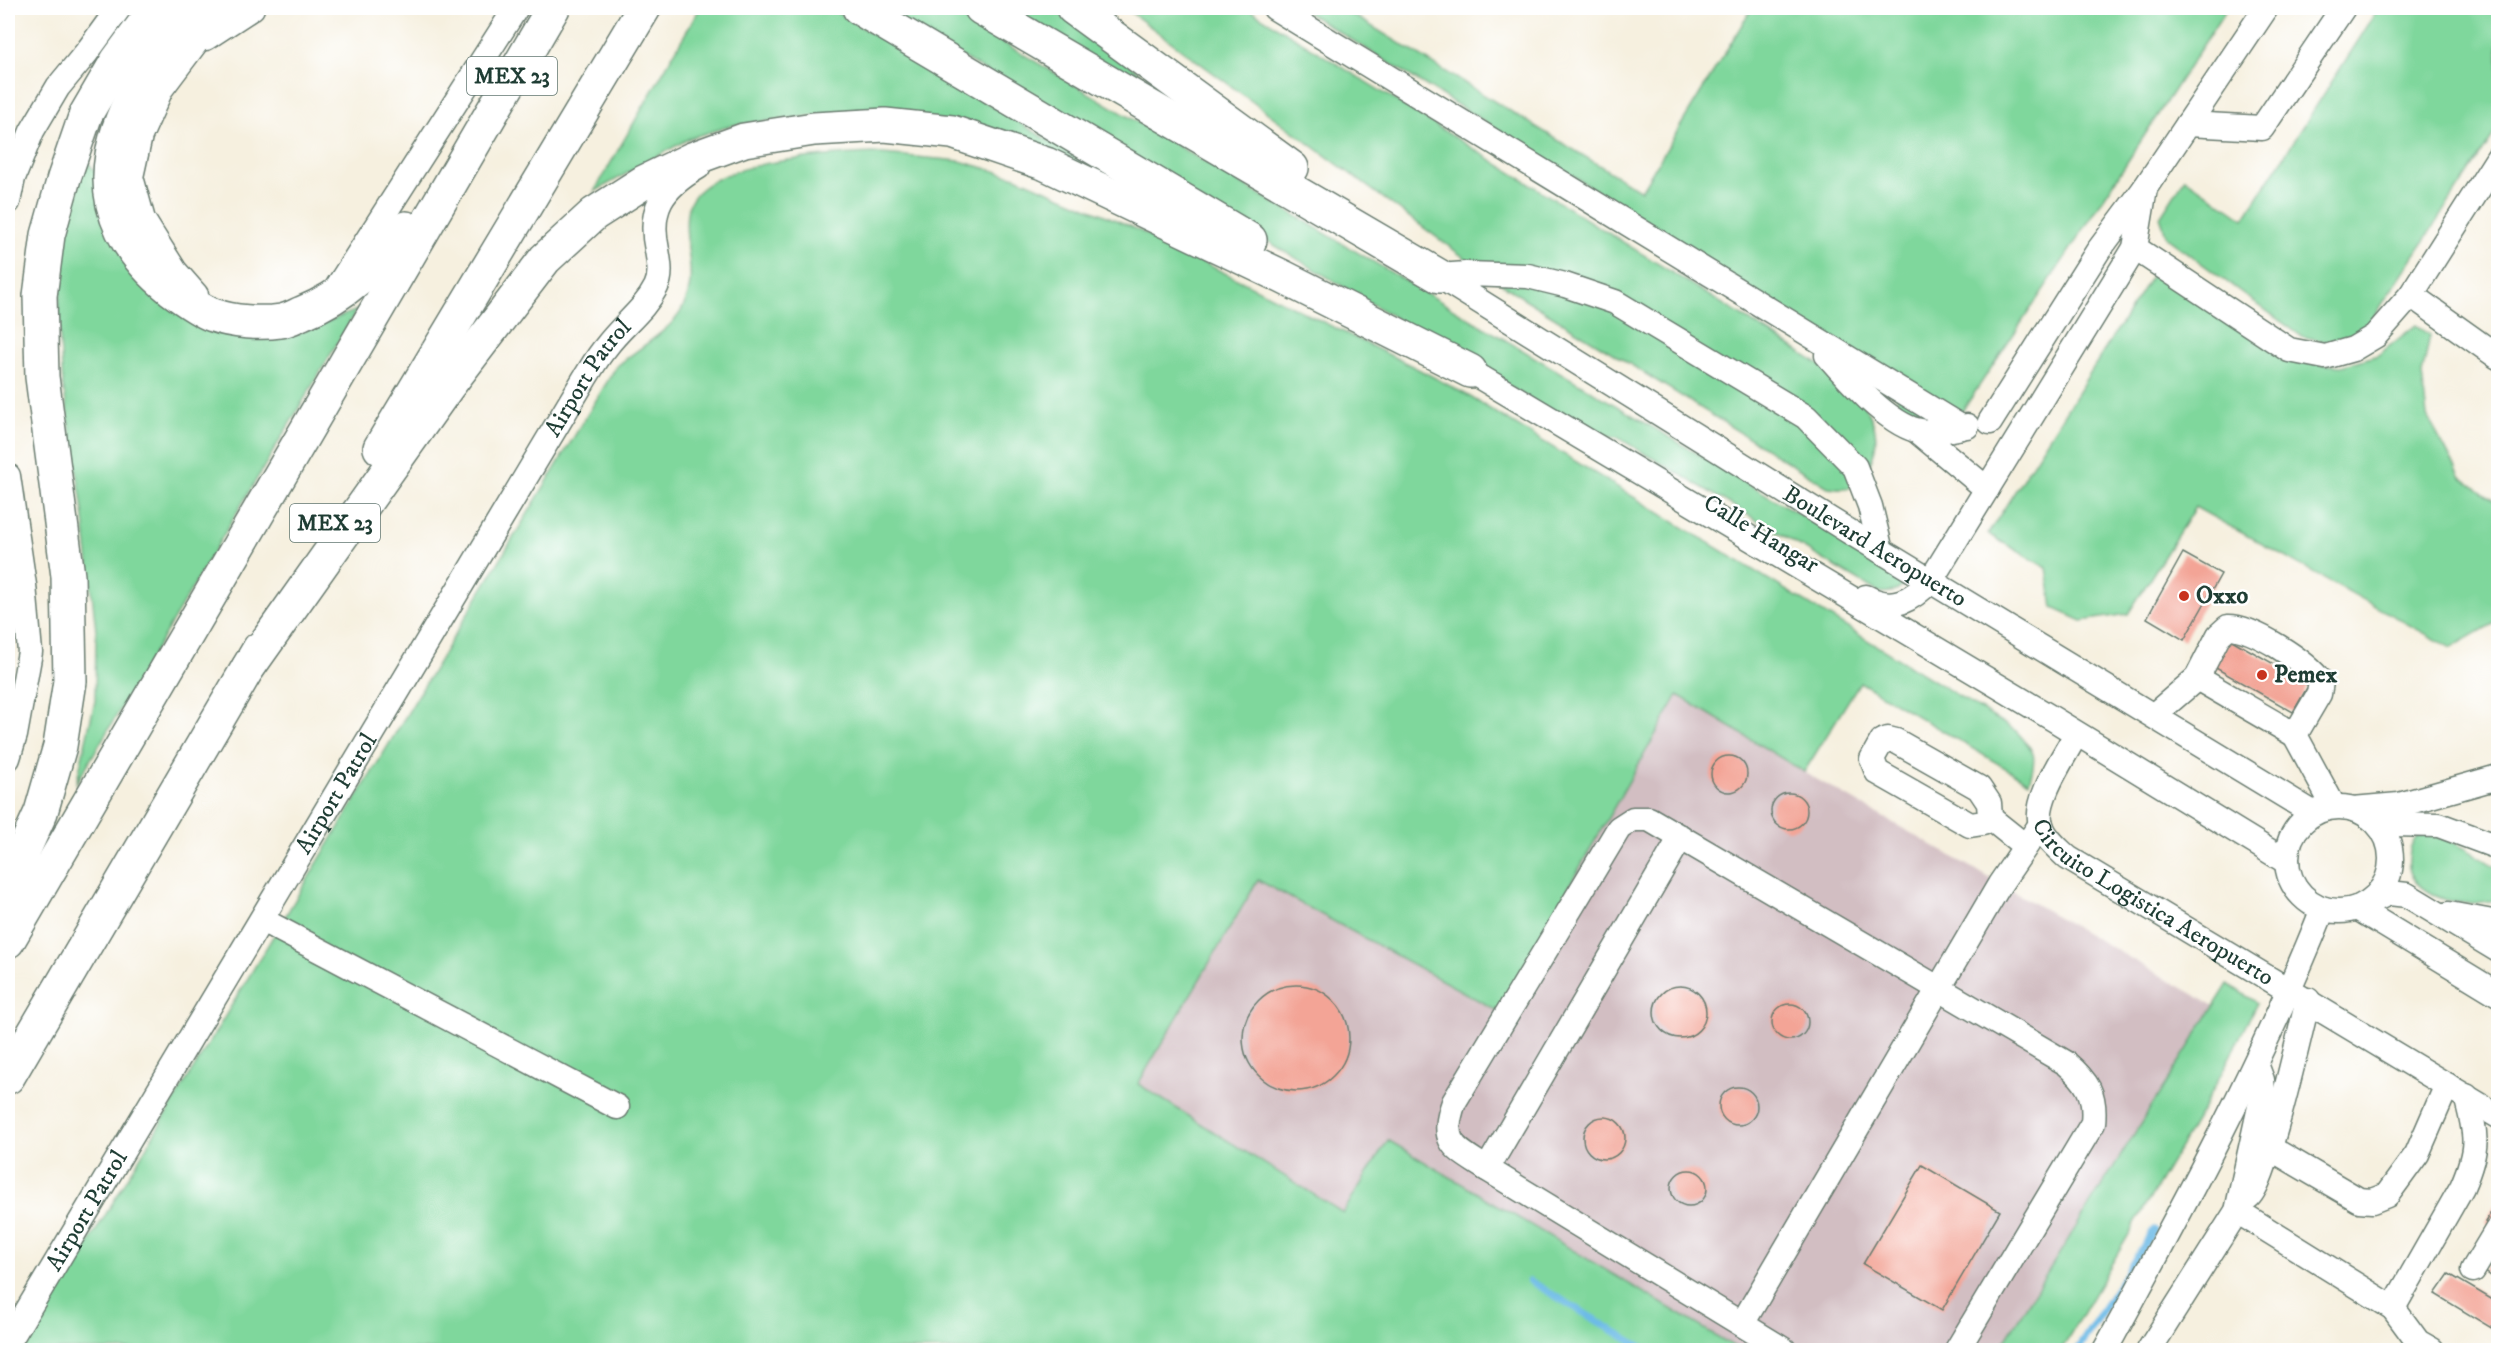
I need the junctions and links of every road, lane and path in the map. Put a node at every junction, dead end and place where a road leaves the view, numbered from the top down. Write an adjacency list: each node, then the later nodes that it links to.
1 (119, 8): 21 (street)
2 (156, 8): 55 (highway)
3 (196, 8): 26 (highway)
4 (222, 8): 15 (street)
5 (252, 8): 15 (street)
6 (553, 8): 18 (highway, MEX 23)
7 (644, 8): 39 (highway, MEX 23)
8 (859, 8): 29 (highway)
9 (981, 8): 23 (highway)
10 (1073, 8): 23 (highway)
11 (1275, 8): 27 (street)
12 (2266, 8): 16 (street)
13 (2343, 8): 16 (street)
14 (511, 12): 25 (street)
15 (190, 50): 26 (street)
16 (2188, 124): 20 (street)
17 (744, 140): 29 (highway); 39 (highway); 59 (street, Airport Patrol)
18 (471, 144): 25 (highway); 61 (highway, MEX 23)
19 (2499, 158): 24 (street)
20 (2145, 188): 22 (street); 31 (street)
21 (8, 202)
22 (2134, 248): 24 (street); 30 (street, Calle Hangar)
23 (1439, 276): 37 (street, Boulevard Aeropuerto); 37 (street)
24 (2411, 295): 28 (street)
25 (329, 300): 26 (highway)
26 (213, 315)
27 (1810, 335): 32 (street); 33 (street)
28 (2499, 357)
29 (1470, 371): 34 (street)
30 (2031, 421): 31 (street); 36 (street, Calle Hangar)
31 (1990, 422): 32 (street)
32 (1961, 427): 33 (street)
33 (1917, 431): 36 (street)
34 (1588, 439): 38 (street, Calle Hangar); 44 (street)
35 (8, 476): 42 (street)
36 (1987, 489): 38 (street, Calle Hangar)
37 (1881, 551): 38 (street, Boulevard Aeropuerto)
38 (1931, 580): 43 (street, Boulevard Aeropuerto)
39 (248, 668): 67 (highway, MEX 23)
40 (2197, 678): 43 (street); 45 (street); 45 (street)
41 (8, 684): 42 (street)
42 (20, 705): 46 (street)
43 (2154, 715): 48 (street, Boulevard Aeropuerto)
44 (2076, 734): 50 (street, Circuito Logistica Aeropuerto); 54 (street)
45 (2295, 735): 48 (street)
46 (8, 758)
47 (2499, 777): 48 (street)
48 (2342, 811): 53 (street); 54 (street); 56 (street)
49 (1990, 818): 49 (street); 52 (street)
50 (2041, 824): 52 (street); 65 (street, Circuito Logistica Aeropuerto)
51 (1681, 837): 63 (street); 72 (street); 72 (street)
52 (2025, 846): 63 (street)
53 (2499, 848)
54 (2287, 862): 57 (street)
55 (8, 885)
56 (2362, 906): 57 (street); 58 (street); 64 (street)
57 (2323, 909): 65 (street, Circuito Logistica Aeropuerto)
58 (2475, 917): 60 (street); 62 (street)
59 (262, 920): 69 (street); 78 (street, Airport Patrol)
60 (2499, 940)
61 (8, 941)
62 (2499, 950)
63 (1939, 988): 77 (street); 81 (street)
64 (2499, 994)
65 (2300, 995): 66 (street); 68 (street, Circuito Logistica Aeropuerto); 71 (street)
66 (2256, 1064): 73 (street); 82 (street)
67 (8, 1077)
68 (2457, 1090): 70 (street, Circuito Logistica Aeropuerto); 71 (street); 76 (street)
69 (617, 1107)
70 (2499, 1116)
71 (2270, 1148): 73 (street)
72 (1487, 1169): 77 (street)
73 (2239, 1205): 76 (street); 83 (street)
74 (2497, 1230): 75 (street)
75 (2473, 1270)
76 (2393, 1308): 79 (street)
77 (1742, 1324): 80 (street)
78 (8, 1343)
79 (2421, 1348)
80 (1784, 1350)
81 (1957, 1350)
82 (2105, 1350)
83 (2148, 1350)

